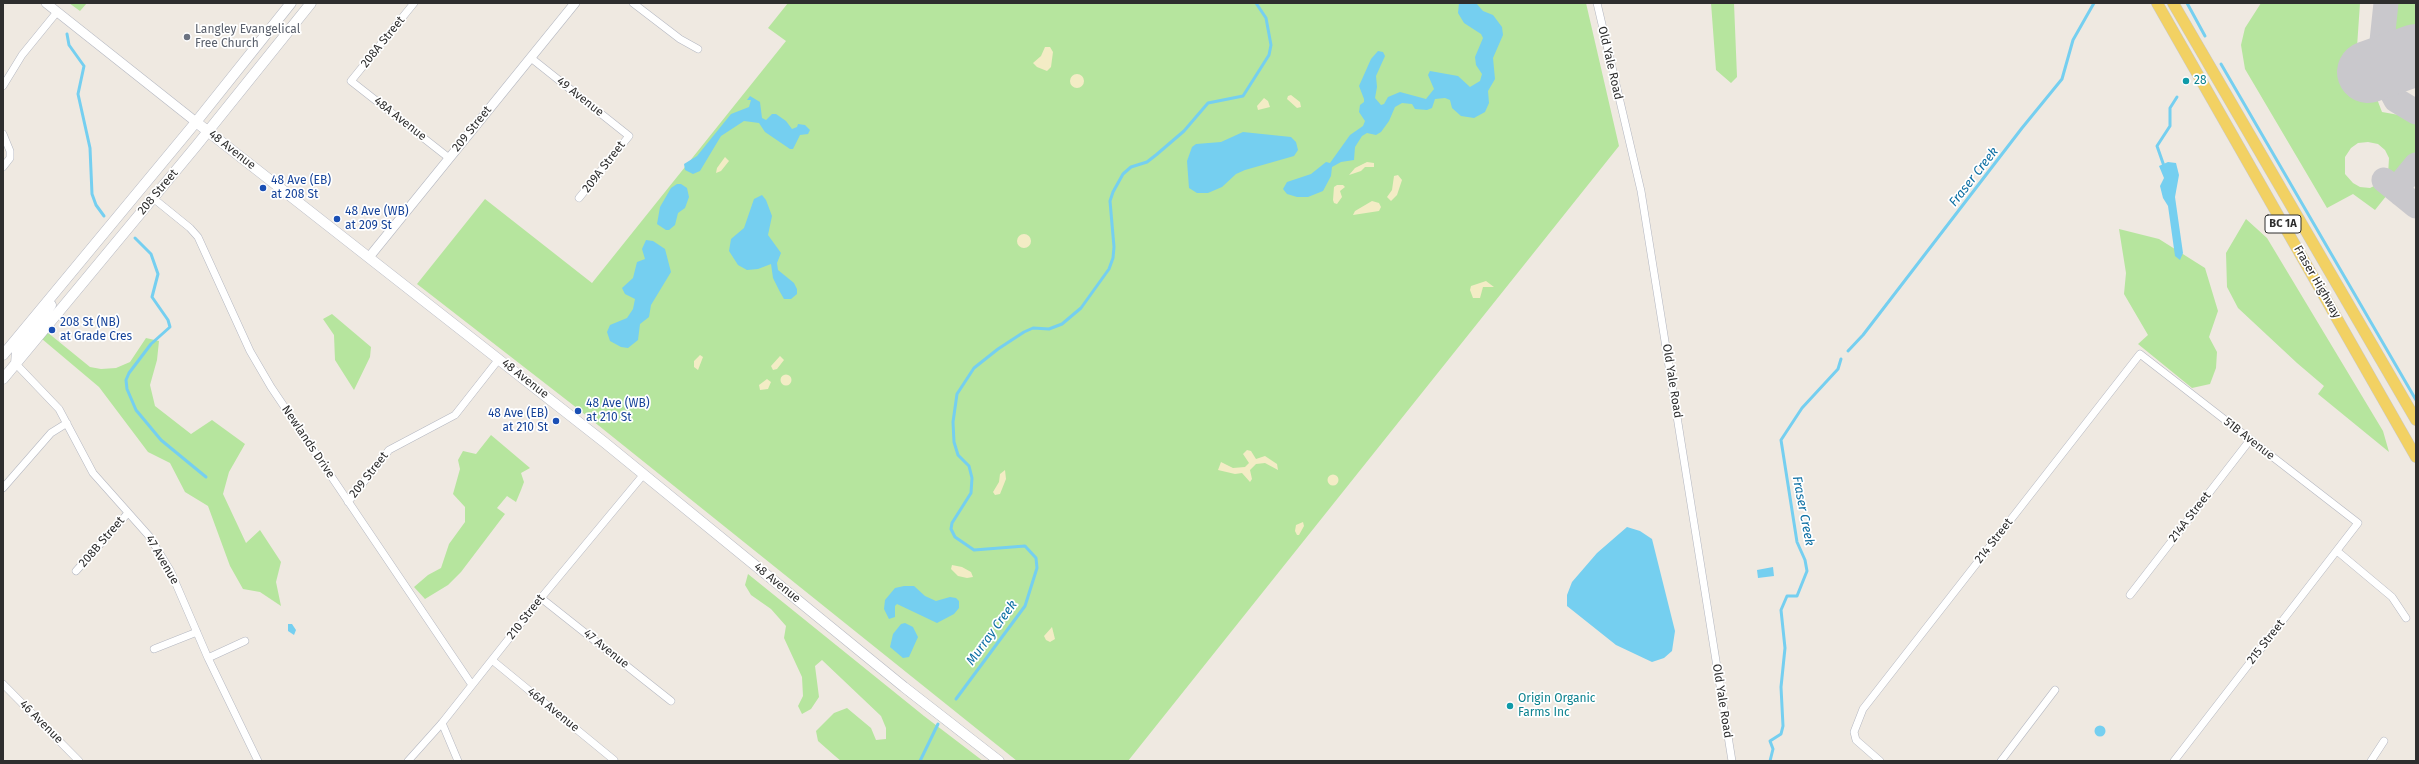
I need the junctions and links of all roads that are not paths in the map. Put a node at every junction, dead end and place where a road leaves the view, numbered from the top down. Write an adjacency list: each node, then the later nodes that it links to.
1 (46, 3): 10 (street, 48 Avenue)
2 (291, 3): 15 (main road, 208 Street)
3 (311, 3): 16 (main road, 208 Street)
4 (414, 3): 13 (street, 208A Street)
5 (575, 3): 12 (street, 209 Street)
6 (633, 3): 11 (street)
7 (1597, 3): 61 (street, Old Yale Road)
8 (2158, 3): 33 (main road, Fraser Highway / BC 1A)
9 (2173, 3): 30 (main road, Fraser Highway / BC 1A)
10 (57, 12): 14 (street); 15 (street, 48 Avenue)
11 (698, 49)
12 (531, 58): 18 (street, 49 Avenue); 19 (street, 209 Street)
13 (351, 81): 19 (street, 48A Avenue)
14 (3, 86)
15 (196, 122): 16 (main road, 48 Avenue); 24 (main road, 208 Street)
16 (207, 131): 21 (main road, 208 Street); 23 (main road, 48 Avenue)
17 (3, 134): 20 (street)
18 (629, 136): 22 (street, 209A Street)
19 (449, 158): 23 (street, 209 Street)
20 (3, 167)
21 (153, 198): 28 (main road, 208 Street); 36 (street, Newlands Drive)
22 (579, 198)
23 (370, 256): 27 (main road, 48 Avenue)
24 (77, 265): 26 (main road, 208 Street); 28 (main road)
25 (2140, 354): 32 (street, 51B Avenue); 62 (street, 214 Street)
26 (4, 355)
27 (499, 359): 34 (main road, 48 Avenue); 36 (street, 209 Street)
28 (16, 364): 29 (main road, 208 Street); 31 (street, 47 Avenue)
29 (3, 379)
30 (2416, 420)
31 (67, 423): 35 (street); 37 (street, 47 Avenue)
32 (2250, 440): 38 (street, 51B Avenue); 41 (street, 214A Street)
33 (2416, 457)
34 (644, 474): 42 (street, 210 Street); 60 (main road, 48 Avenue)
35 (3, 488)
36 (348, 502): 50 (street, Newlands Drive)
37 (128, 513): 40 (street, 208B Street); 44 (street, 47 Avenue)
38 (2358, 523): 39 (street, 215 Street)
39 (2337, 551): 43 (street); 64 (street, 215 Street)
40 (76, 571)
41 (2130, 595)
42 (541, 598): 48 (street, 210 Street); 52 (street, 47 Avenue)
43 (2406, 618)
44 (197, 632): 46 (street); 47 (street, 47 Avenue)
45 (245, 641): 47 (street)
46 (154, 649)
47 (208, 658): 57 (street, 47 Avenue)
48 (492, 660): 50 (street, 210 Street); 56 (street, 46A Avenue)
49 (3, 684): 55 (street, 46 Avenue)
50 (472, 685): 53 (street, 210 Street)
51 (2055, 690): 63 (street)
52 (671, 701)
53 (442, 723): 58 (street, 210 Street); 59 (street)
54 (2384, 741): 65 (street)
55 (74, 759)
56 (614, 760)
57 (258, 761)
58 (408, 761)
59 (458, 761)
60 (999, 761)
61 (1732, 761)
62 (1880, 761)
63 (2001, 761)
64 (2174, 761)
65 (2372, 761)

